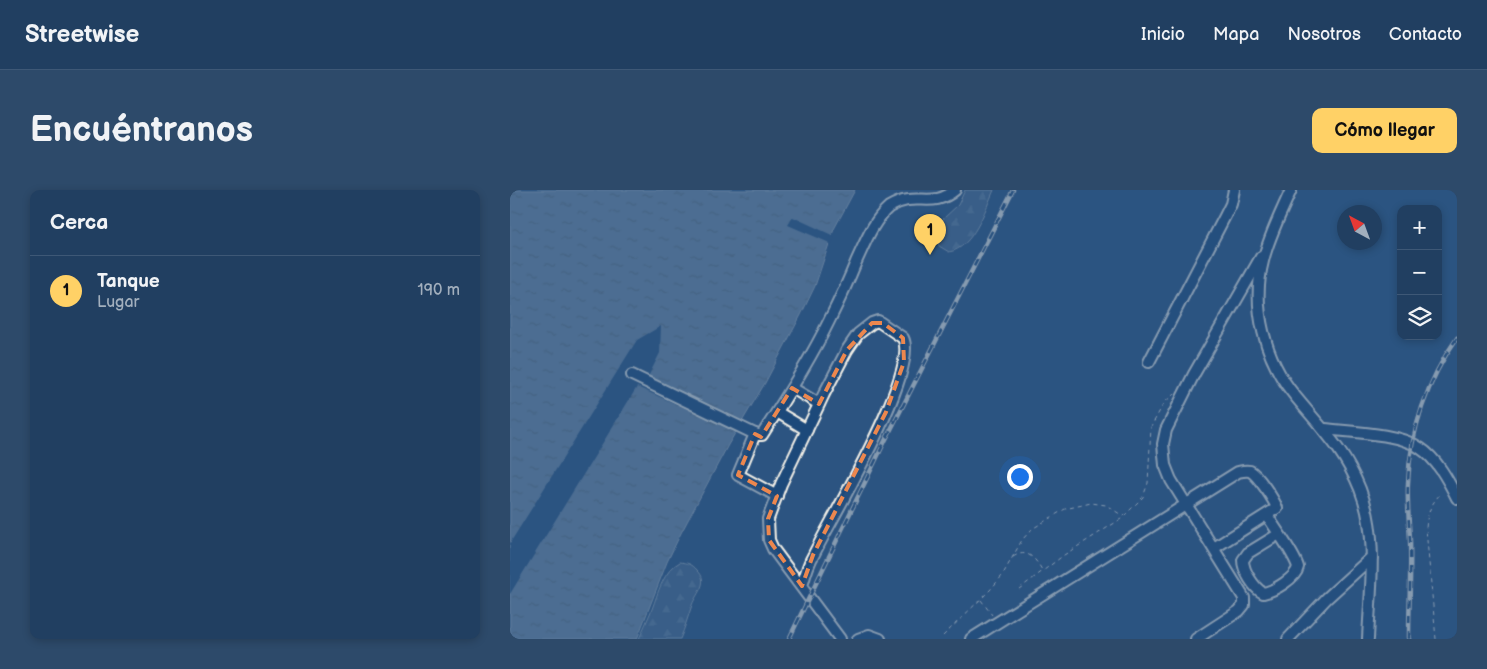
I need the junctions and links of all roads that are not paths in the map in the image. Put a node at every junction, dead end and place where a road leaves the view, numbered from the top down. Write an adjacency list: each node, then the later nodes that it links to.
1 (955, 190): 7 (street)
2 (1234, 190): 5 (street)
3 (1291, 190): 4 (street)
4 (1268, 245): 10 (street); 15 (street)
5 (1149, 362)
6 (632, 375): 12 (street)
7 (792, 388): 8 (street); 9 (street)
8 (819, 404): 11 (street); 20 (street)
9 (777, 412): 11 (street); 12 (street)
10 (1325, 429): 14 (street); 19 (street)
11 (807, 430): 13 (street)
12 (755, 434): 13 (street)
13 (776, 496): 20 (street)
14 (1457, 498)
15 (1186, 505): 16 (street); 18 (street); 24 (street)
16 (1266, 515): 17 (street); 18 (street)
17 (1279, 534): 17 (street)
18 (1214, 548): 25 (street)
19 (1372, 557): 26 (street); 27 (street)
20 (802, 586): 21 (street)
21 (840, 639)
22 (858, 639): 23 (street)
23 (880, 639)
24 (972, 639)
25 (1196, 639)
26 (1288, 639)
27 (1368, 639)

